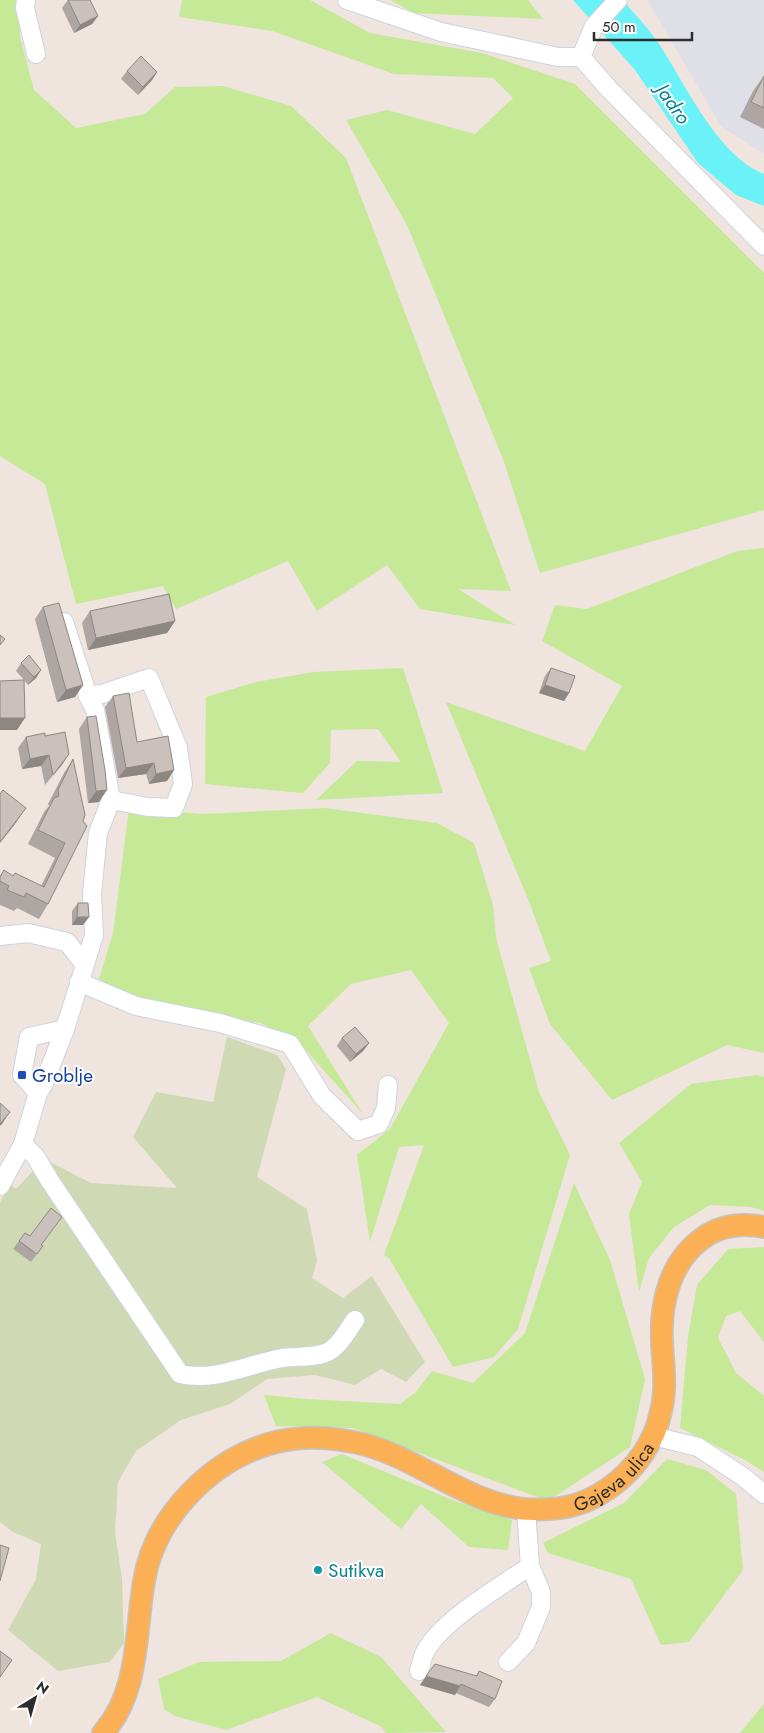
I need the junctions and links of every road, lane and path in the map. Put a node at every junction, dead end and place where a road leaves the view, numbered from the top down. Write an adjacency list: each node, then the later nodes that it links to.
1 (26, 0): 4 (street)
2 (348, 0): 5 (street)
3 (618, 0): 5 (street)
4 (36, 54)
5 (582, 57): 6 (street)
6 (764, 246)
7 (60, 611): 8 (street)
8 (88, 696): 9 (street); 9 (street)
9 (111, 800): 11 (street)
10 (0, 936): 11 (street)
11 (85, 965): 12 (street)
12 (79, 982): 13 (street); 14 (street)
13 (66, 1023): 15 (street); 15 (street)
14 (388, 1084)
15 (38, 1093): 16 (street)
16 (22, 1144): 17 (street); 19 (street)
17 (0, 1186)
18 (764, 1227): 20 (main road, Gajeva ulica)
19 (355, 1320)
20 (653, 1436): 21 (street); 22 (main road, Gajeva ulica)
21 (764, 1494)
22 (526, 1510): 23 (street); 26 (main road, Gajeva ulica)
23 (530, 1566): 24 (street); 25 (street)
24 (508, 1662)
25 (419, 1671)
26 (103, 1733)

